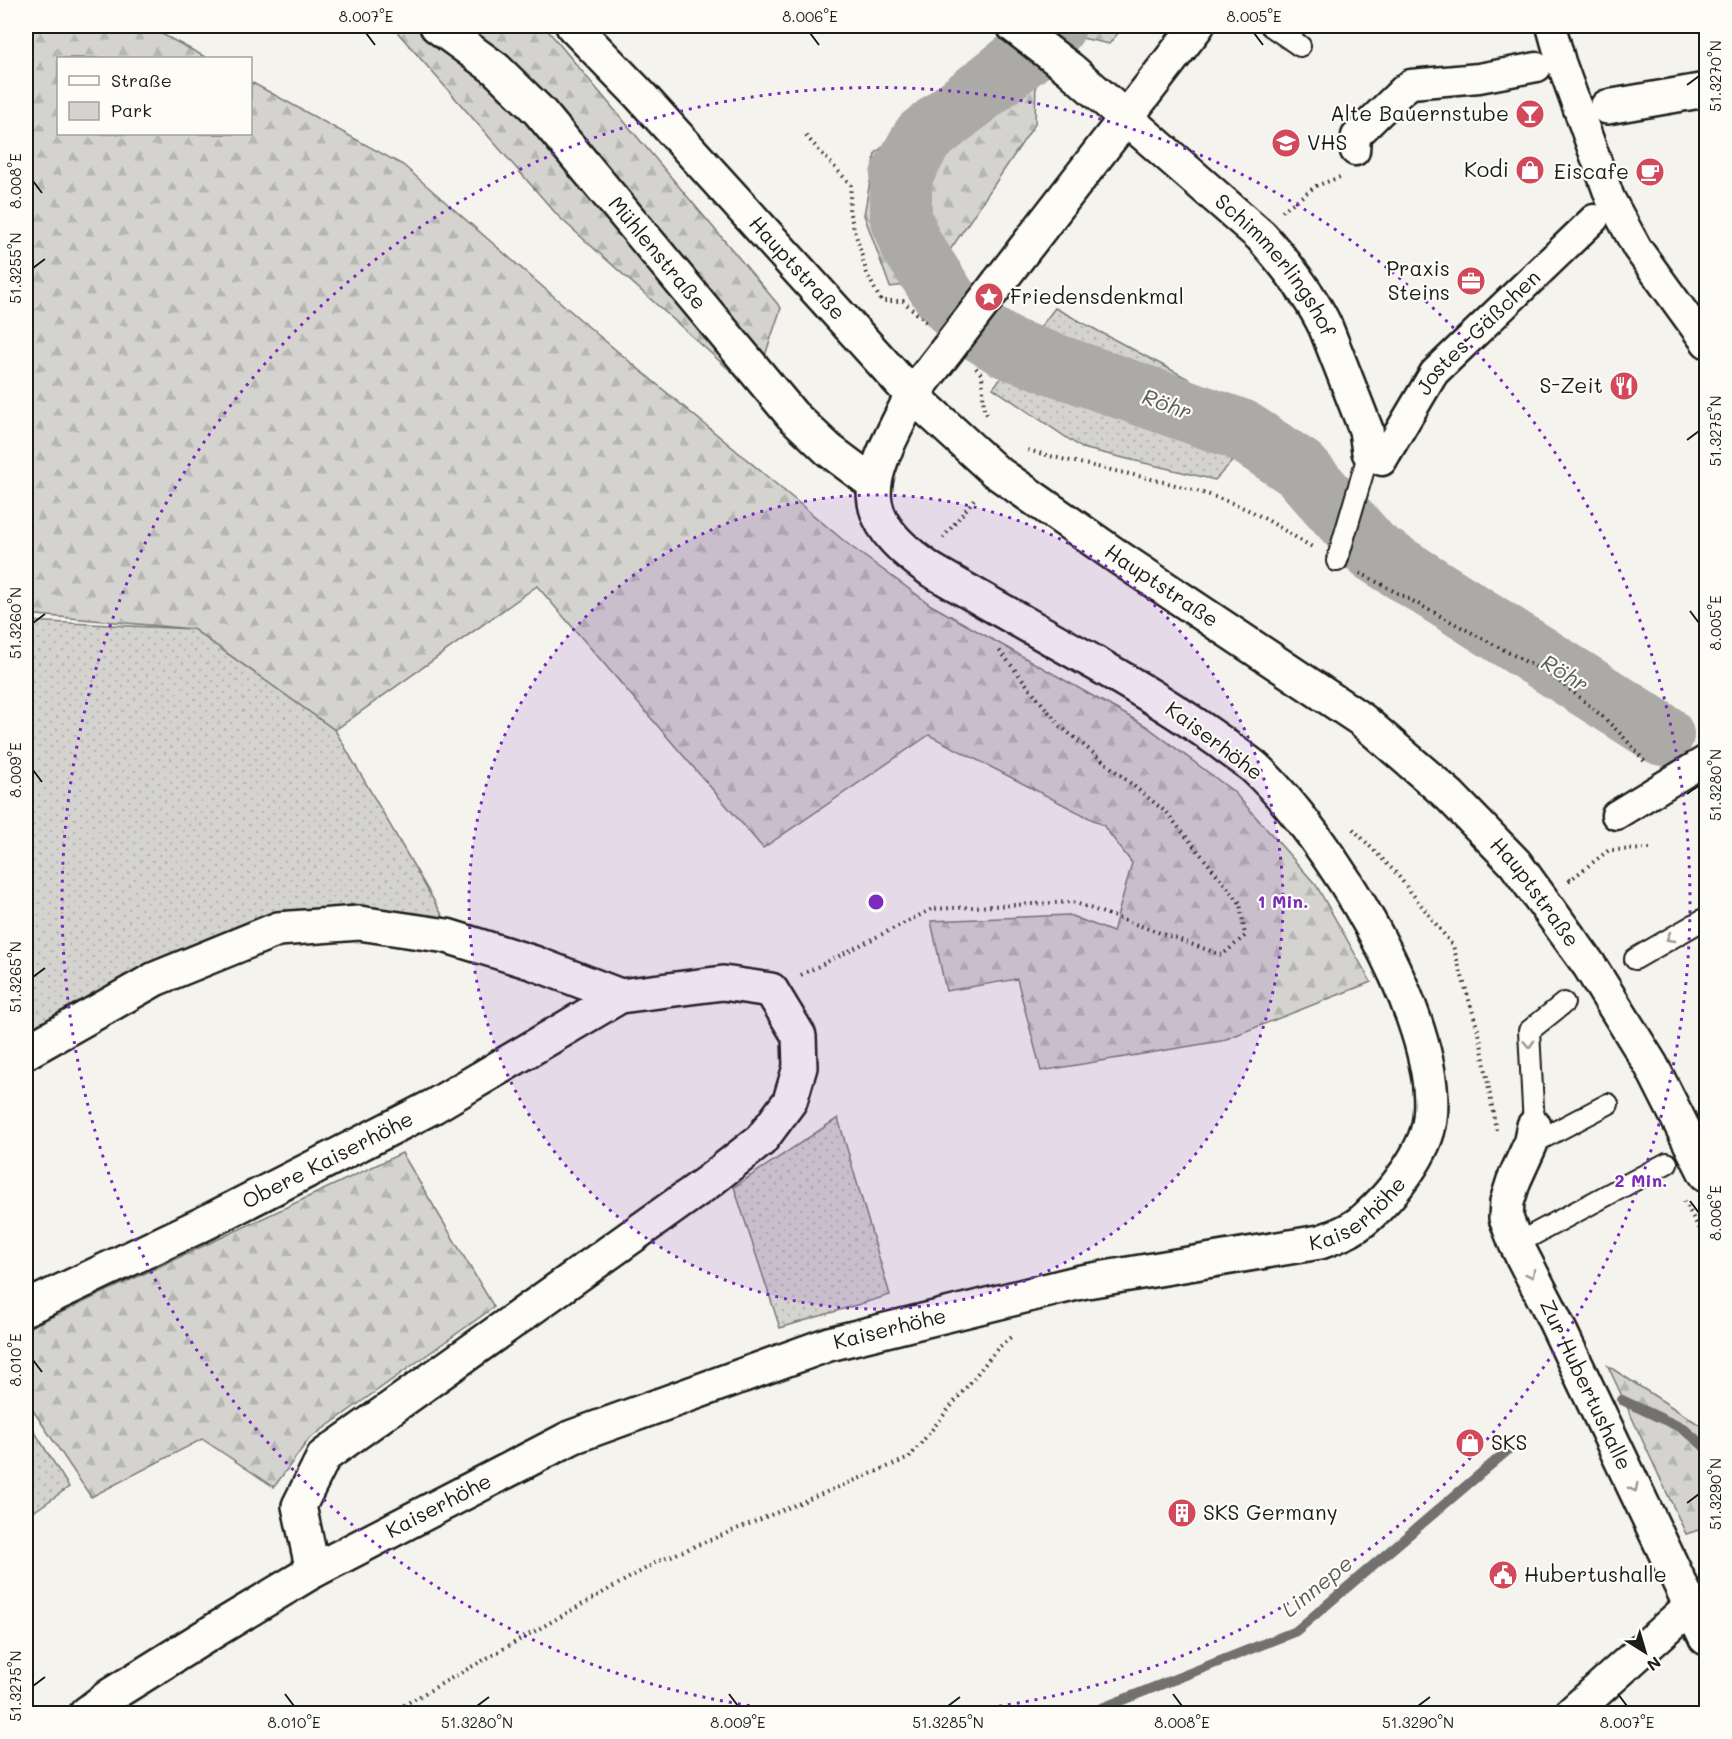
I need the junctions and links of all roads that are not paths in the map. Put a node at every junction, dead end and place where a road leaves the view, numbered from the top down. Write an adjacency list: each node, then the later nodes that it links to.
1 (437, 26): 17 (street, Mühlenstraße)
2 (573, 26): 15 (street, Hauptstraße)
3 (1014, 26): 11 (street, Schimmerlingshof)
4 (1197, 26): 11 (street)
5 (1551, 26): 10 (street)
6 (1282, 28): 7 (lane)
7 (1300, 46)
8 (1537, 67): 12 (street)
9 (1707, 90): 10 (street)
10 (1594, 111): 14 (street)
11 (1124, 117): 15 (street, bridge); 16 (street, Schimmerlingshof)
12 (1355, 151)
13 (1594, 219): 16 (street, Jostes-Gäßchen)
14 (1707, 343)
15 (912, 395): 17 (street); 29 (street, Hauptstraße)
16 (1375, 456): 18 (lane)
17 (873, 483): 32 (street, Kaiserhöhe)
18 (1337, 561)
19 (1707, 760): 20 (street)
20 (1616, 815)
21 (1706, 918): 22 (lane, one-way to 22)
22 (1635, 959)
23 (620, 996): 25 (street, Obere Kaiserhöhe); 31 (street, Obere Kaiserhöhe); 32 (street, Obere Kaiserhöhe)
24 (1564, 1003): 27 (lane, one-way to 27)
25 (26, 1052)
26 (1608, 1104): 27 (lane)
27 (1532, 1136): 30 (street, Zur Hubertushalle)
28 (1667, 1163): 30 (lane)
29 (1707, 1174)
30 (1516, 1244): 33 (street, Zur Hubertushalle, one-way to 33)
31 (26, 1308)
32 (314, 1571): 35 (street, Kaiserhöhe)
33 (1691, 1605): 34 (street, Zur Hubertushalle); 36 (street)
34 (1707, 1638)
35 (86, 1713)
36 (1571, 1713)

